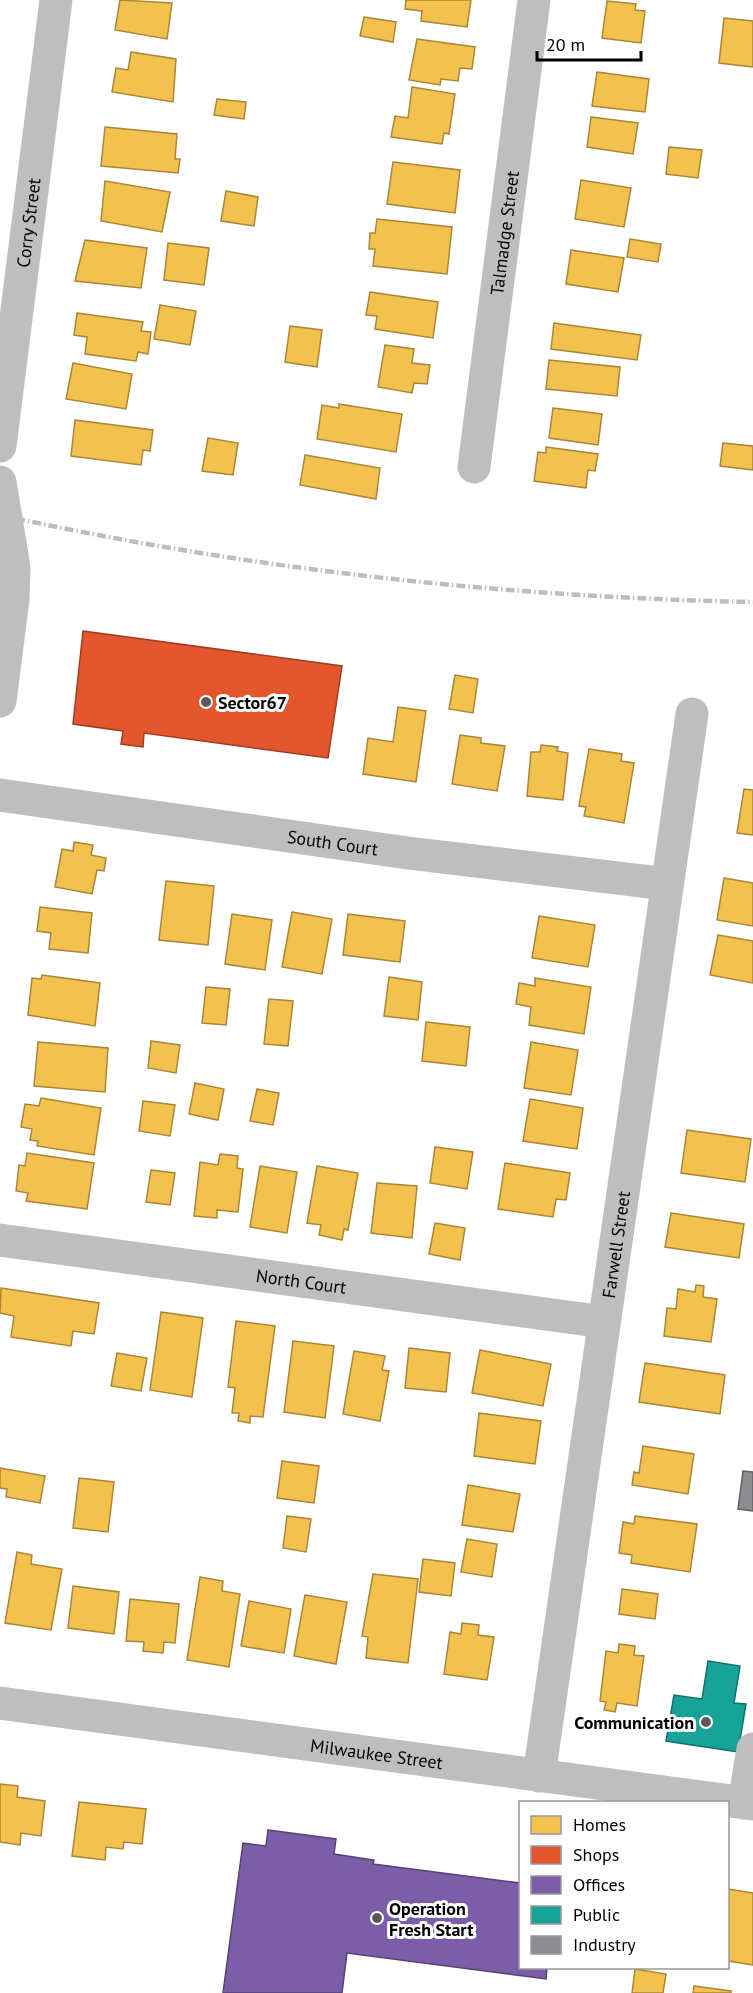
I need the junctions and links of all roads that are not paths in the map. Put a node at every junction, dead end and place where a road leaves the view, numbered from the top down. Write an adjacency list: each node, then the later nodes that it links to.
1 (56, 0): 3 (street, Corry Street)
2 (534, 0): 4 (street, Talmadge Street)
3 (0, 446)
4 (474, 467)
5 (0, 482): 6 (street)
6 (0, 701)
7 (692, 714): 9 (street, Farwell Street)
8 (0, 795): 9 (street, South Court)
9 (668, 884): 11 (street, Farwell Street)
10 (0, 1240): 11 (street, North Court)
11 (604, 1322): 14 (street, Farwell Street)
12 (0, 1703): 14 (street, Milwaukee Street)
13 (753, 1749): 15 (street)
14 (538, 1776): 15 (street, Milwaukee Street)
15 (749, 1803)

